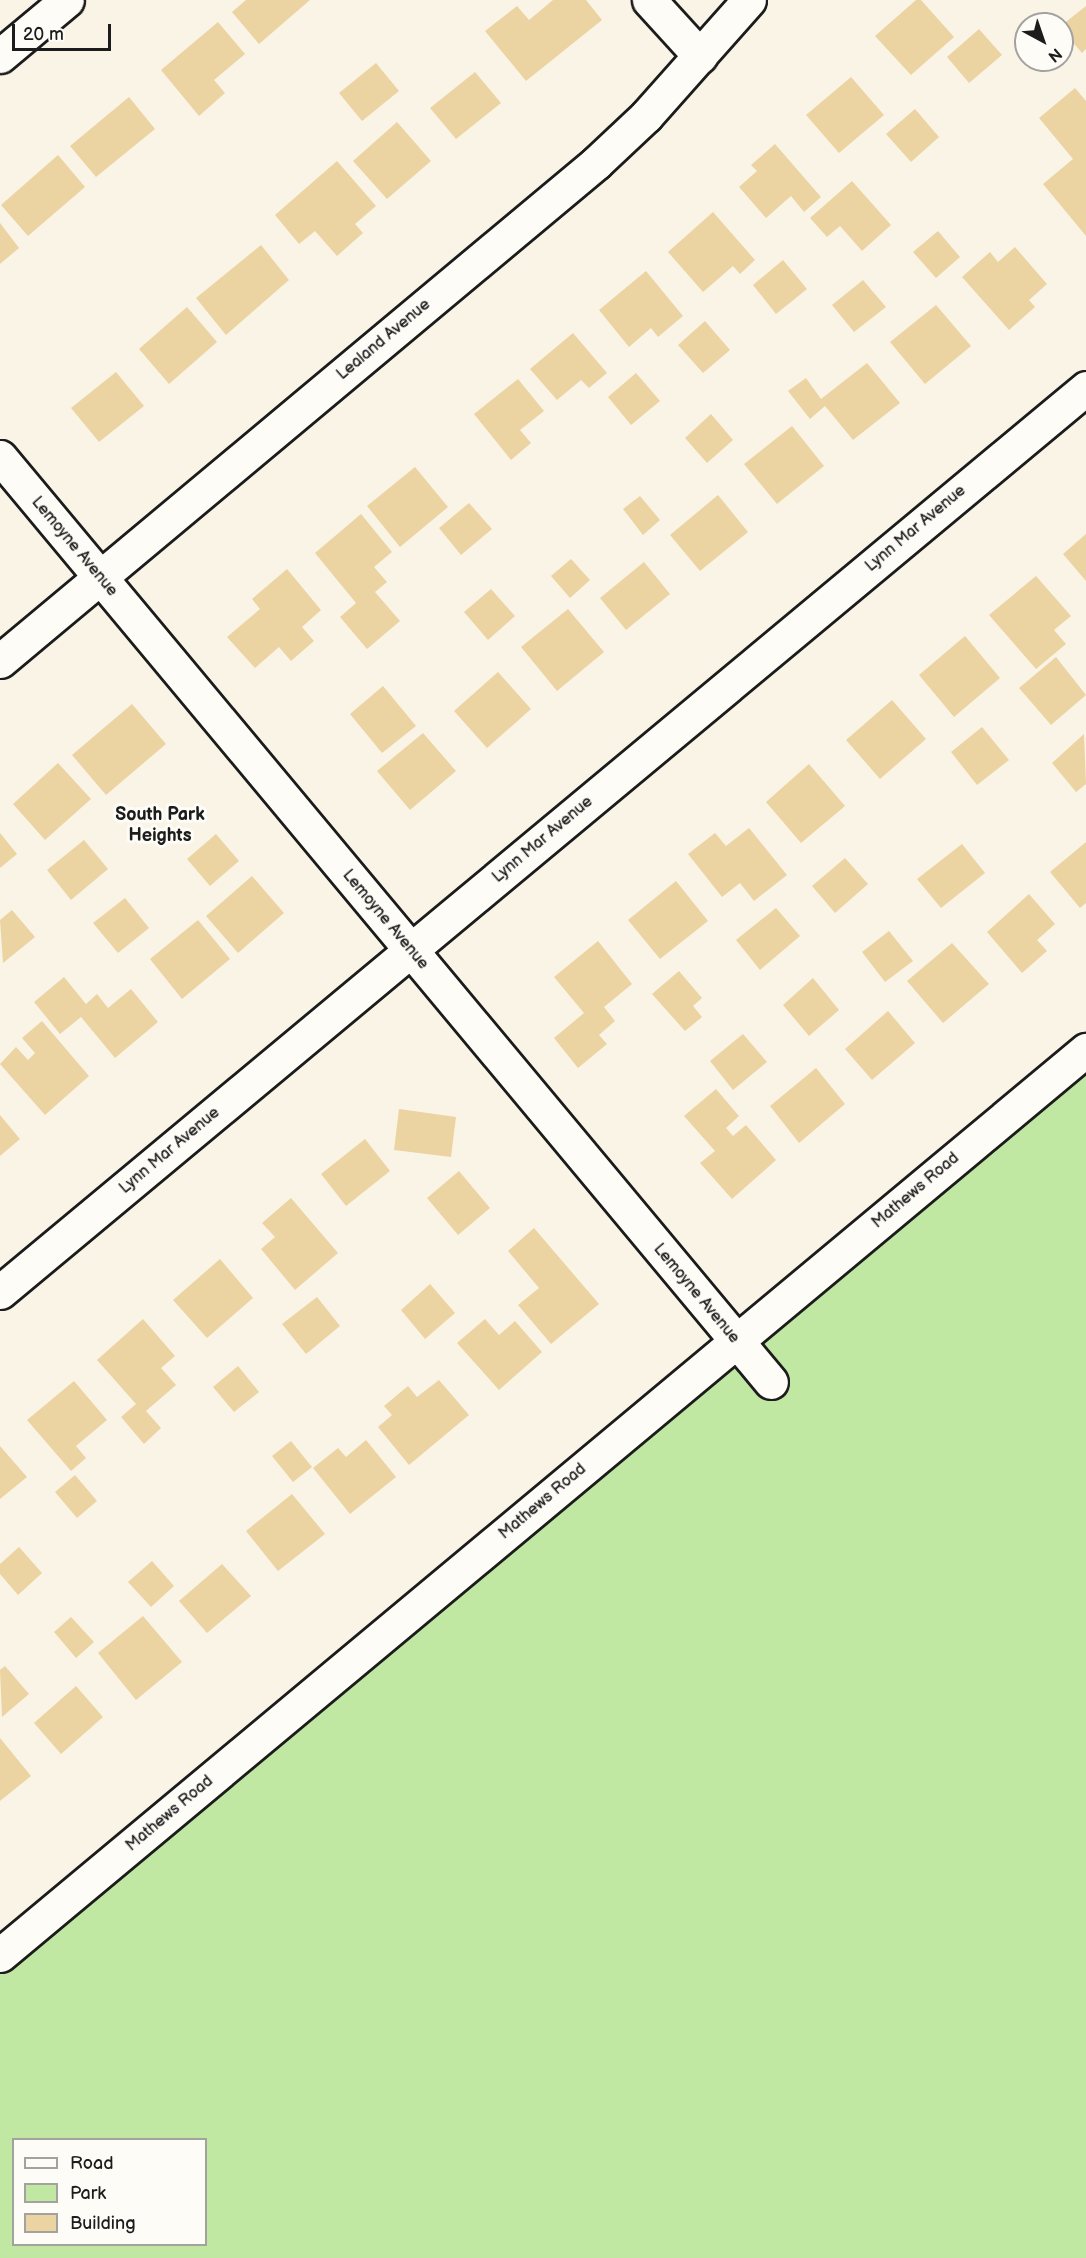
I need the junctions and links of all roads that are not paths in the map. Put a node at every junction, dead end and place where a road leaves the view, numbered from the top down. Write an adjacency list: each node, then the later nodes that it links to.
1 (67, 0): 4 (street)
2 (649, 0): 5 (street)
3 (749, 0): 5 (street, Lealand Avenue)
4 (0, 56)
5 (700, 56): 8 (street, Lealand Avenue)
6 (1086, 388): 10 (street, Lynn Mar Avenue)
7 (0, 457): 8 (street, Lemoyne Avenue)
8 (100, 578): 9 (street, Lealand Avenue); 10 (street, Lemoyne Avenue)
9 (0, 661)
10 (410, 951): 12 (street, Lynn Mar Avenue); 13 (street, Lemoyne Avenue)
11 (1086, 1050): 13 (street, Mathews Road)
12 (0, 1292)
13 (736, 1341): 14 (street, Lemoyne Avenue); 15 (street, Mathews Road)
14 (771, 1382)
15 (0, 1955)

